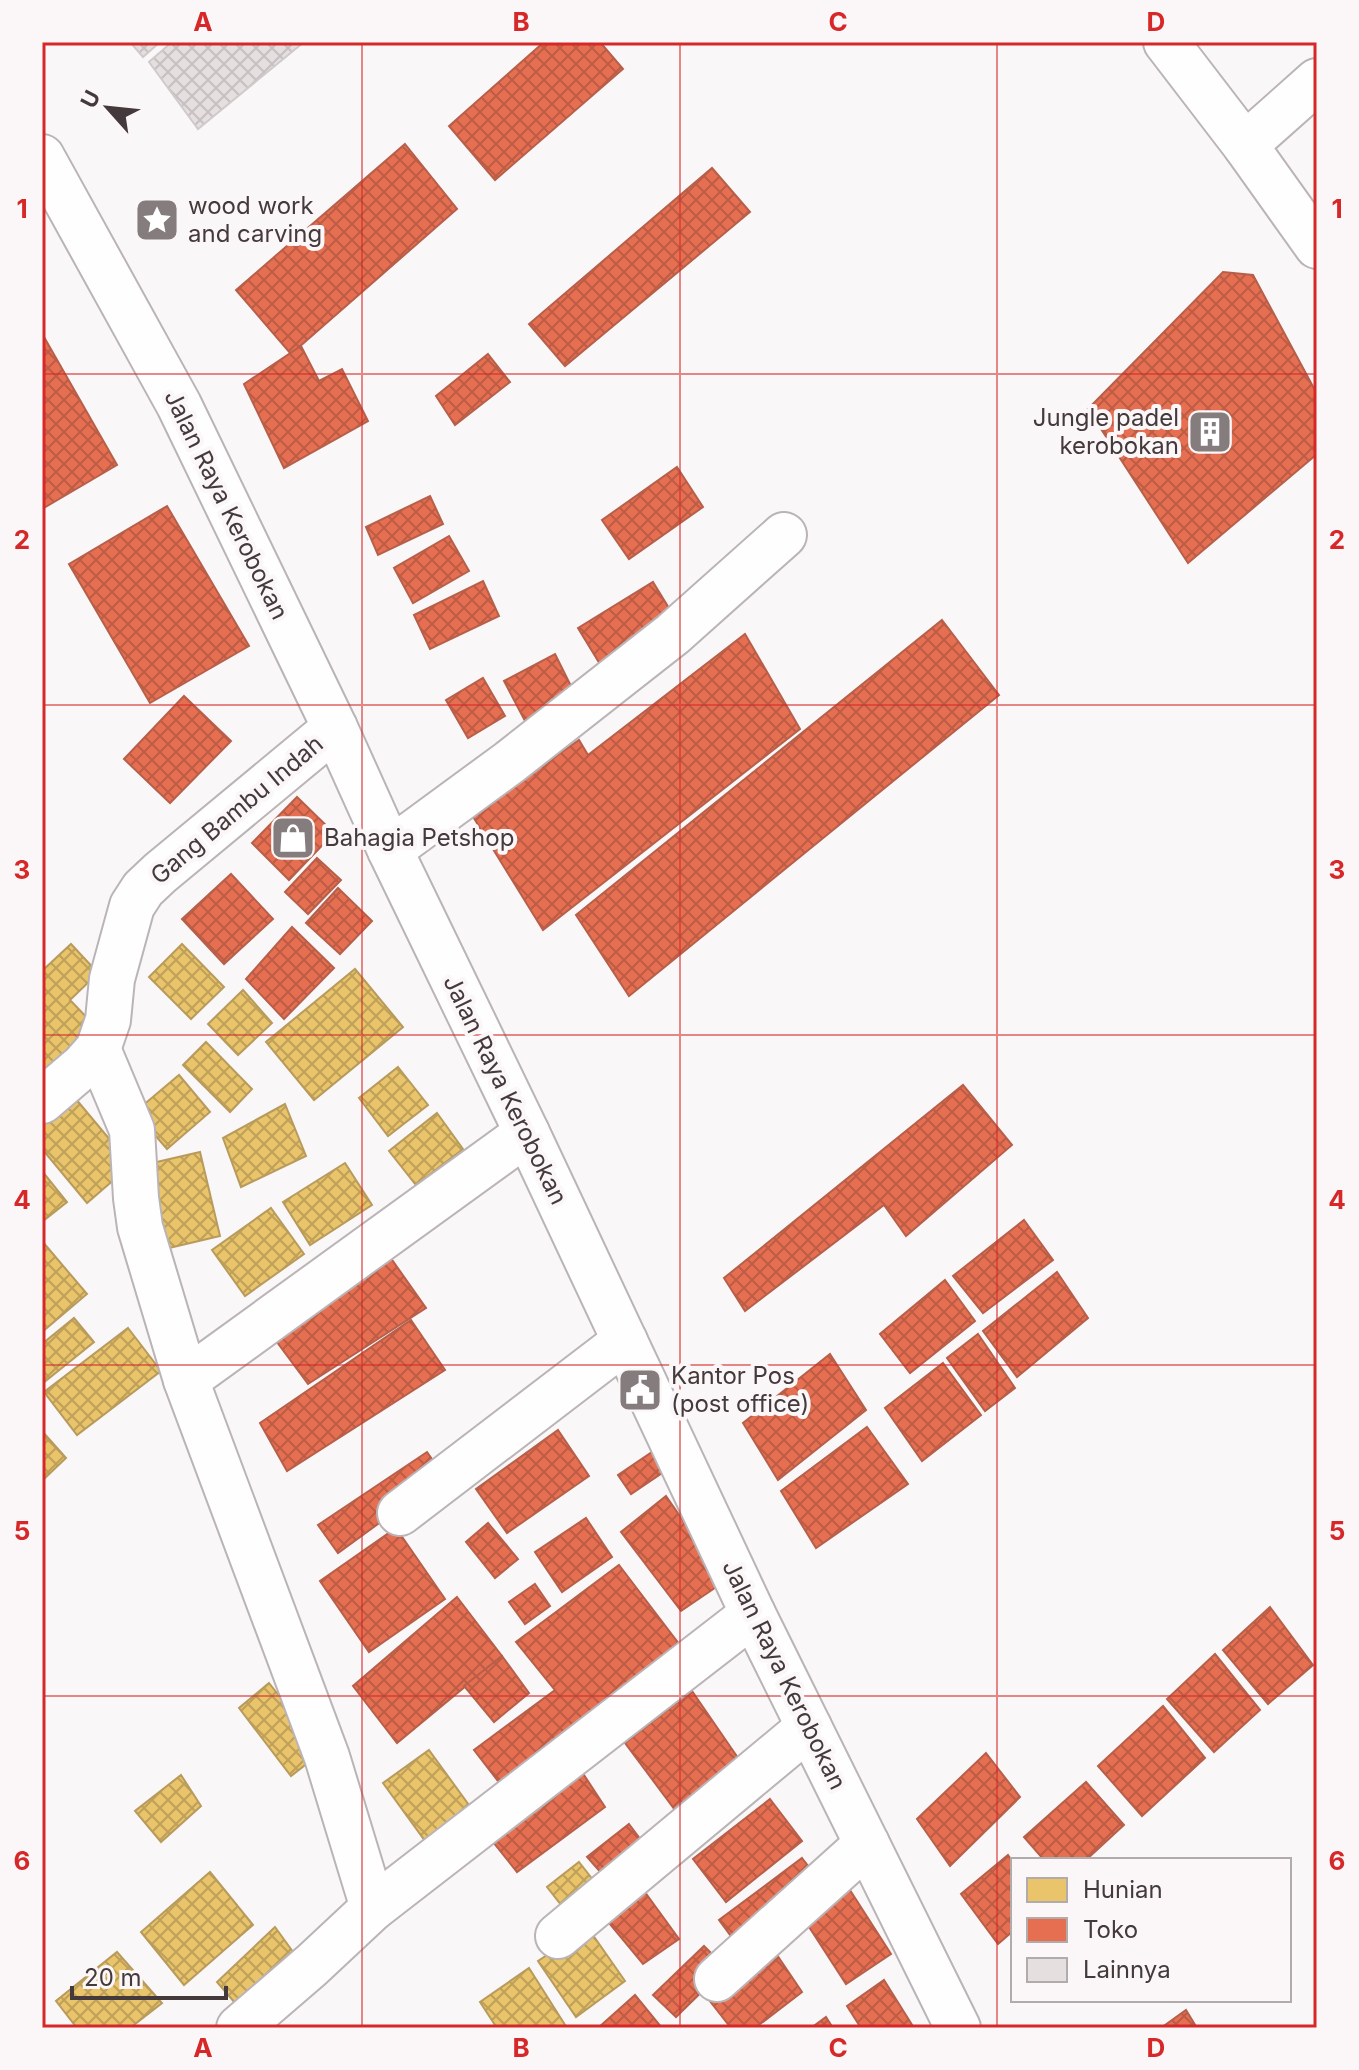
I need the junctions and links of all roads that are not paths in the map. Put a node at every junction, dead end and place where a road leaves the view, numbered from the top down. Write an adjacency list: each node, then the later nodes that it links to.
1 (1166, 42): 3 (street)
2 (1317, 81): 3 (street)
3 (1245, 145): 5 (street)
4 (42, 157): 7 (street, Jalan Raya Kerobokan)
5 (1317, 246)
6 (784, 535): 8 (street)
7 (335, 728): 8 (street, Jalan Raya Kerobokan); 9 (street, Gang Bambu Indah)
8 (390, 850): 11 (street, Jalan Raya Kerobokan)
9 (98, 1049): 10 (street, Gang Bambu Indah); 13 (street)
10 (42, 1101)
11 (527, 1133): 12 (street, Jalan Raya Kerobokan); 13 (street)
12 (625, 1341): 14 (street); 15 (street, Jalan Raya Kerobokan)
13 (186, 1380): 18 (street)
14 (400, 1513)
15 (753, 1614): 16 (street, Jalan Raya Kerobokan); 18 (street)
16 (809, 1727): 17 (street, Jalan Raya Kerobokan); 19 (street)
17 (867, 1844): 20 (street); 22 (street, Jalan Raya Kerobokan)
18 (373, 1908): 21 (street)
19 (558, 1936)
20 (717, 1979)
21 (239, 2028)
22 (958, 2028)

